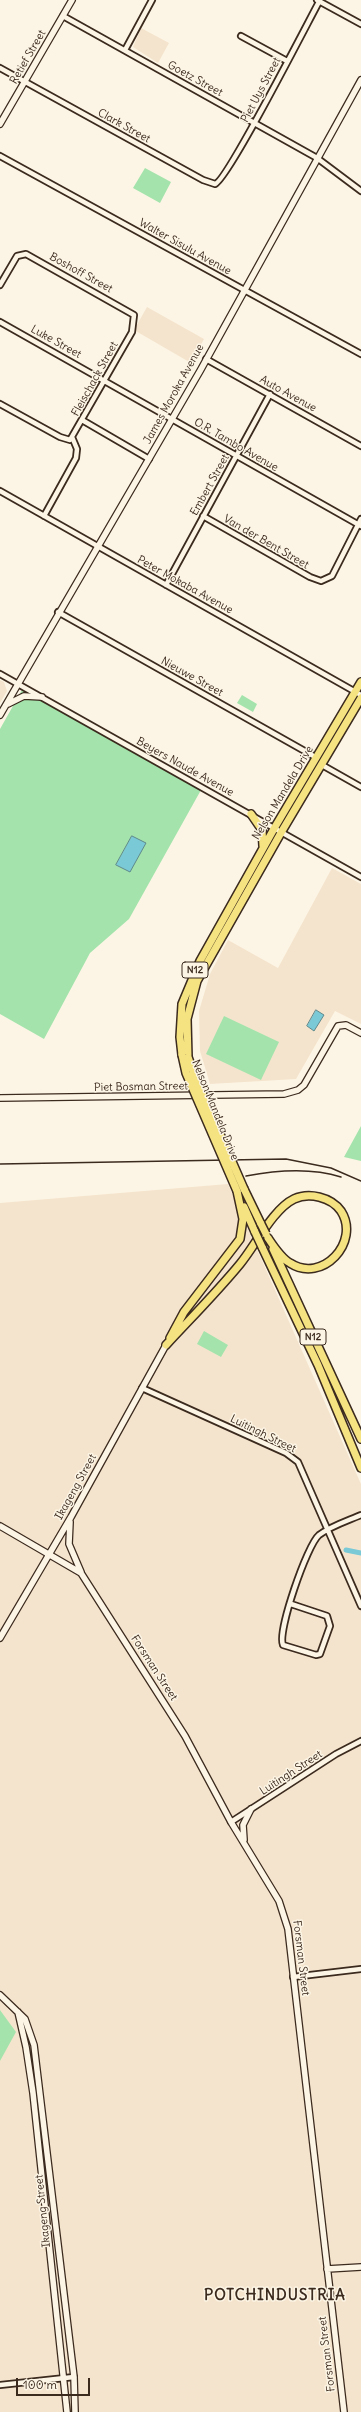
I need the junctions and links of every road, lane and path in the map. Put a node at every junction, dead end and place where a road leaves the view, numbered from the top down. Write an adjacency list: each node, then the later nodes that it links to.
1 (72, 0): 4 (street, Retief Street)
2 (152, 0): 7 (street)
3 (319, 0): 5 (street); 8 (street, Piet Uys Street)
4 (63, 16): 7 (street, Goetz Street); 11 (street, Retief Street)
5 (361, 24)
6 (241, 36): 8 (street)
7 (125, 50): 12 (street, Goetz Street)
8 (287, 61): 12 (street, Piet Uys Street)
9 (0, 68): 11 (street, Clark Street)
10 (361, 80): 15 (street, James Moroka Avenue)
11 (25, 82): 13 (street, Retief Street); 16 (street, Clark Street)
12 (254, 122): 15 (street, Goetz Street); 16 (street, Piet Uys Street)
13 (0, 124)
14 (0, 156): 19 (street, Walter Sisulu Avenue)
15 (317, 158): 17 (street, Goetz Street); 19 (street, James Moroka Avenue)
16 (215, 184)
17 (361, 191)
18 (0, 285): 20 (street, Boshoff Street)
19 (244, 290): 22 (street, Walter Sisulu Avenue); 23 (street, James Moroka Avenue)
20 (134, 315): 24 (street, Fleischack Street)
21 (0, 322): 24 (street, Luke Street)
22 (361, 354)
23 (206, 359): 25 (street, Auto Avenue); 27 (street, James Moroka Avenue)
24 (104, 379): 27 (street, O.R. Tambo Avenue); 28 (street, Fleischack Street)
25 (270, 394): 30 (street, Auto Avenue); 31 (street, Embert Street)
26 (0, 404): 29 (street)
27 (172, 418): 31 (street, O.R. Tambo Avenue); 32 (street, James Moroka Avenue)
28 (82, 420): 29 (street, Fleischack Street); 32 (street)
29 (72, 438): 34 (street)
30 (361, 446)
31 (236, 456): 35 (street, Embert Street); 37 (street, O.R. Tambo Avenue)
32 (149, 459): 38 (street, James Moroka Avenue)
33 (0, 491): 34 (street, Peter Mokaba Avenue)
34 (44, 516): 38 (street, Peter Mokaba Avenue)
35 (203, 516): 37 (street, Van der Bent Street); 39 (street, Embert Street)
36 (361, 519): 37 (street)
37 (360, 525)
38 (96, 546): 39 (street, Peter Mokaba Avenue); 40 (street, James Moroka Avenue)
39 (166, 585): 44 (street, Peter Mokaba Avenue)
40 (58, 612): 43 (street, James Moroka Avenue); 49 (street, Nieuwe Street)
41 (0, 674): 43 (street, Beyers Naude Avenue)
42 (361, 682): 44 (highway, Nelson Mandela Drive / N12)
43 (18, 684): 45 (street, Beyers Naude Avenue); 47 (street, James Moroka Avenue)
44 (358, 693): 49 (highway, Nelson Mandela Drive / N12)
45 (42, 697): 47 (street); 52 (street, Beyers Naude Avenue)
46 (361, 698): 50 (highway, Nelson Mandela Drive / N12)
47 (5, 707): 48 (street, James Moroka Avenue)
48 (0, 715)
49 (317, 758): 53 (highway, Nelson Mandela Drive / N12)
50 (322, 765): 51 (street); 54 (highway, Nelson Mandela Drive / N12)
51 (361, 787)
52 (251, 814): 53 (street, Beyers Naude Avenue); 55 (highway)
53 (275, 827): 54 (street, Beyers Naude Avenue); 55 (highway, Nelson Mandela Drive / N12)
54 (282, 831): 56 (street, Beyers Naude Avenue); 58 (highway, Nelson Mandela Drive / N12)
55 (263, 848): 58 (highway, Nelson Mandela Drive / N12)
56 (361, 877)
57 (361, 1033): 59 (street, Piet Bosman Street)
58 (185, 1056): 60 (highway, Nelson Mandela Drive / N12, bridge)
59 (0, 1098)
60 (240, 1190): 61 (highway, Nelson Mandela Drive / N12, bridge); 62 (highway); 65 (highway, Nelson Mandela Drive / N12, bridge)
61 (267, 1236): 62 (highway); 64 (highway, Nelson Mandela Drive / N12)
62 (166, 1345): 63 (street, Ikageng Street)
63 (142, 1388): 67 (street, Ikageng Street); 69 (street, Luitingh Street)
64 (361, 1439)
65 (361, 1468)
66 (361, 1515): 69 (street)
67 (71, 1517): 70 (street, Ikageng Street); 71 (street)
68 (0, 1526): 70 (street, Forsman Street)
69 (328, 1529): 72 (street); 73 (street, Luitingh Street)
70 (50, 1554): 71 (street, Forsman Street); 74 (street, Ikageng Street)
71 (81, 1573): 77 (street, Forsman Street)
72 (291, 1604): 72 (street)
73 (361, 1606)
74 (0, 1638)
75 (361, 1741): 76 (street, Luitingh Street)
76 (251, 1809): 77 (street, Luitingh Street); 78 (street)
77 (231, 1822): 78 (street, Forsman Street)
78 (244, 1844): 80 (street, Forsman Street)
79 (361, 1969): 80 (street)
80 (293, 1977): 84 (street, Forsman Street)
81 (0, 1995): 82 (street, Ikageng Street)
82 (18, 2012): 85 (street, Ikageng Street); 86 (street, Ikageng Street)
83 (361, 2267): 84 (street)
84 (327, 2269): 92 (street, Forsman Street)
85 (65, 2310): 86 (street); 87 (street, Ikageng Street)
86 (58, 2311): 88 (street, Ikageng Street)
87 (74, 2377): 88 (street); 91 (street, Ikageng Street)
88 (65, 2378): 89 (street); 90 (street, Ikageng Street)
89 (0, 2385)
90 (68, 2412)
91 (75, 2412)
92 (344, 2412)

